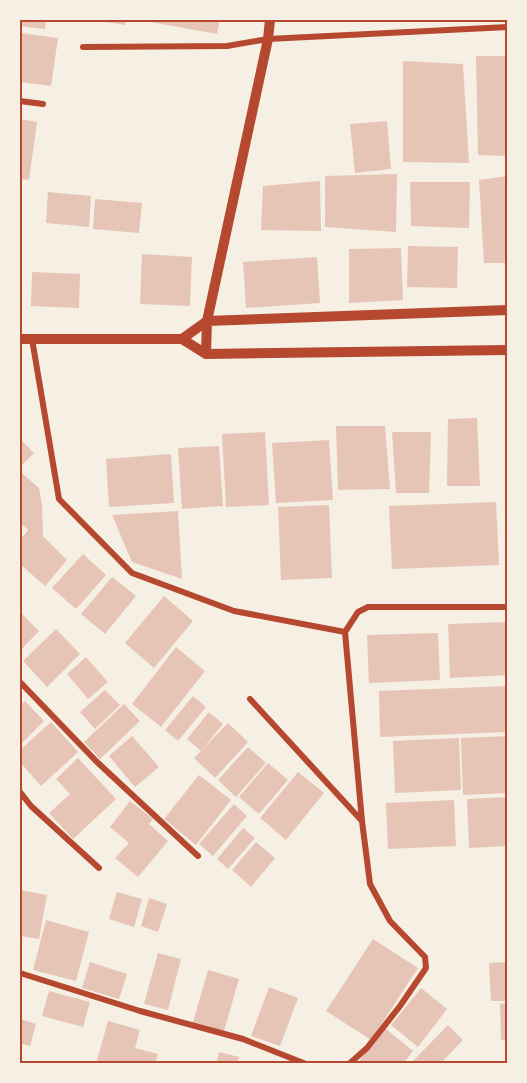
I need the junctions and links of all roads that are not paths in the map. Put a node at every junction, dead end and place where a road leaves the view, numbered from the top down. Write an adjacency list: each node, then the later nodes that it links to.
1 (270, 20): 3 (street)
2 (507, 27): 3 (street)
3 (268, 39): 4 (street); 8 (street)
4 (83, 47)
5 (20, 101): 6 (street)
6 (43, 104)
7 (507, 310): 8 (street)
8 (207, 321): 11 (street); 13 (street)
9 (20, 339): 10 (street)
10 (32, 339): 11 (street); 15 (street)
11 (182, 339): 13 (street)
12 (507, 350): 13 (street)
13 (206, 354)
14 (507, 607): 15 (street)
15 (345, 632): 19 (street)
16 (20, 682): 20 (street)
17 (250, 699): 19 (street)
18 (20, 792): 21 (street)
19 (362, 821): 24 (street)
20 (198, 856)
21 (99, 868)
22 (20, 973): 23 (street)
23 (306, 1064)
24 (349, 1064)

